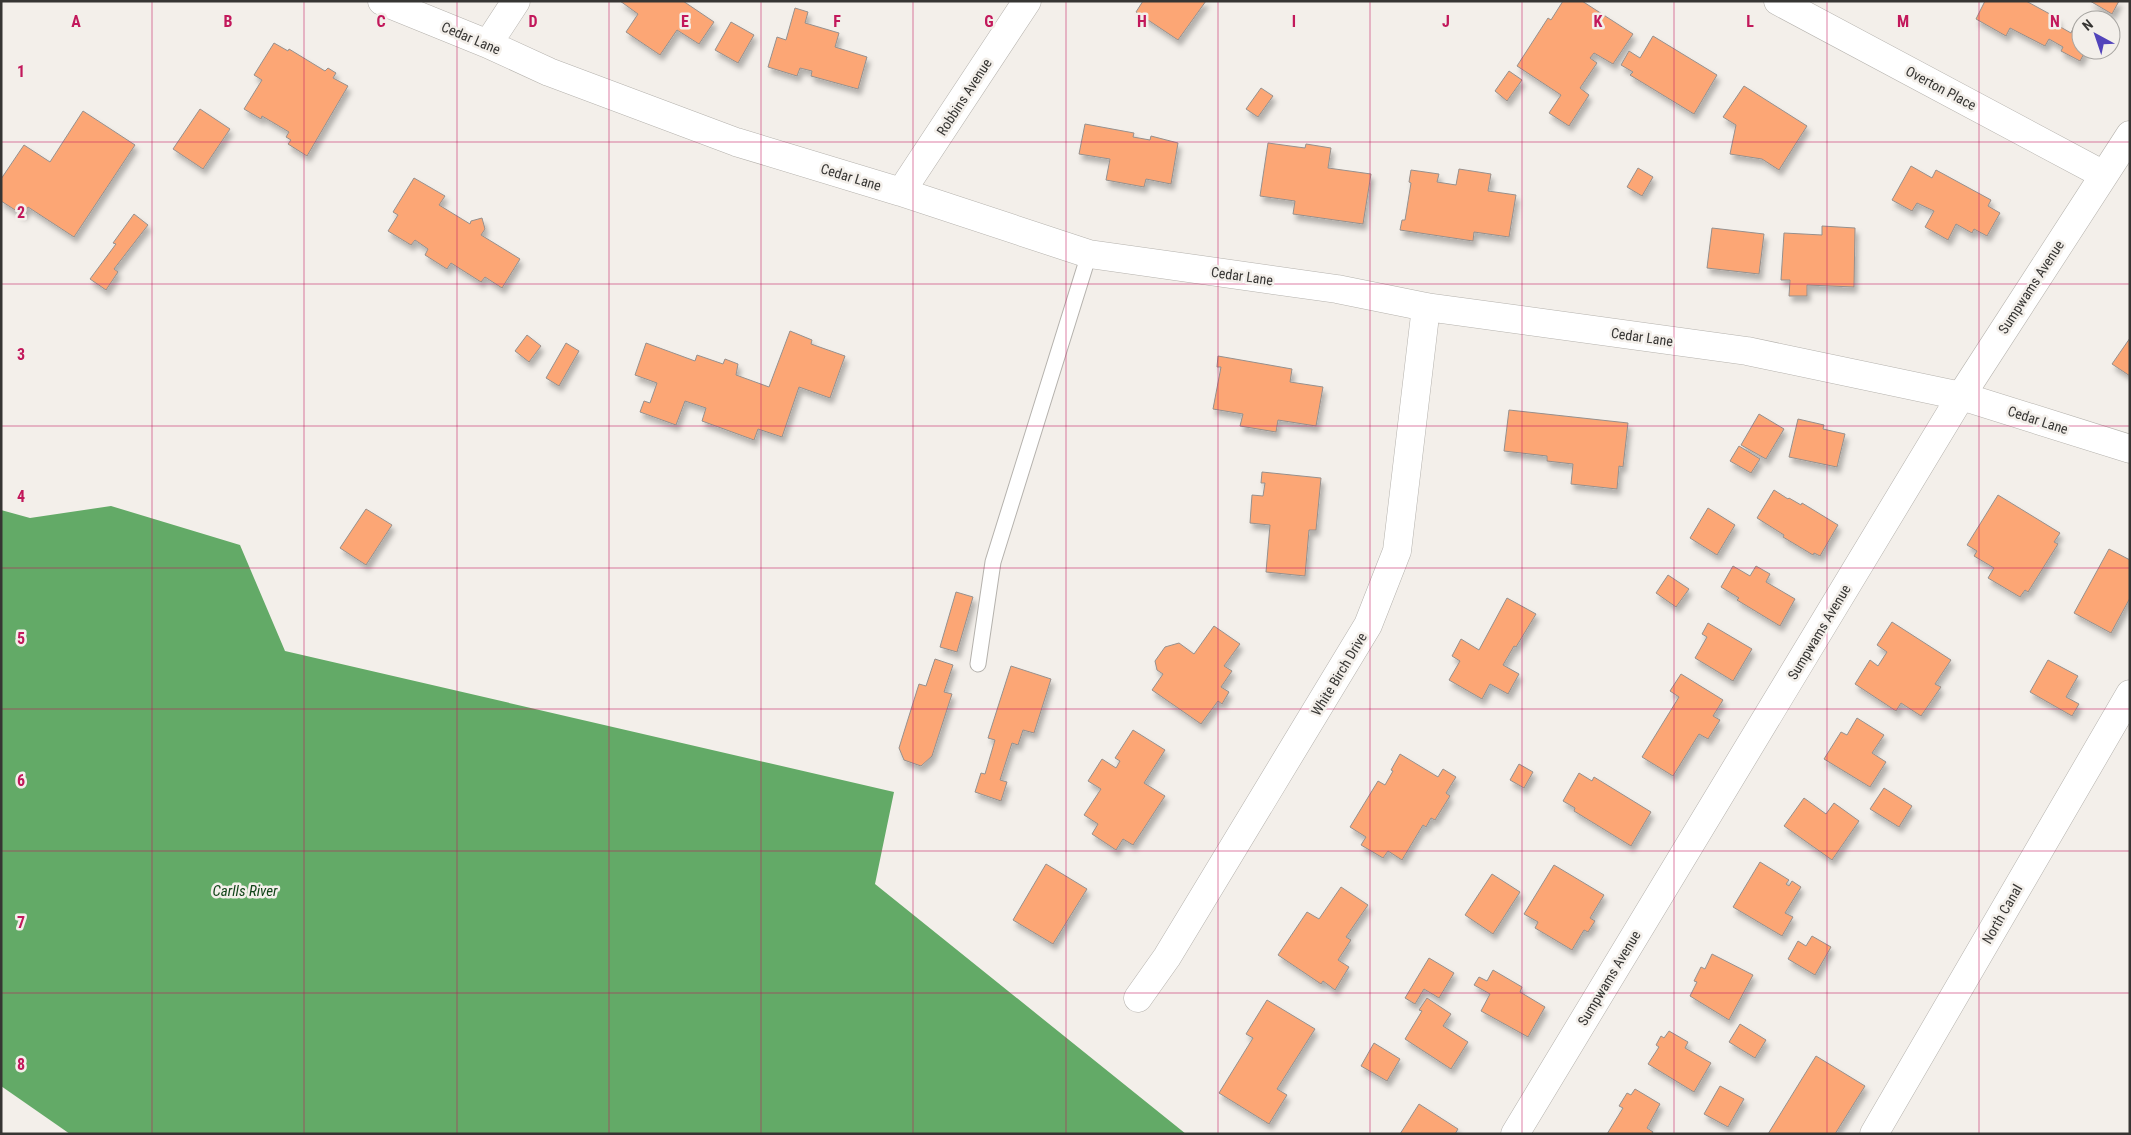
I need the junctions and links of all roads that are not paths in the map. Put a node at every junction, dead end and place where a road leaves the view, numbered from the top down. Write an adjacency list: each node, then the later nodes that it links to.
1 (382, 1): 5 (street, Cedar Lane)
2 (516, 1): 5 (street)
3 (1027, 1): 8 (street, Robbins Avenue)
4 (1778, 1): 7 (street, Overton Place)
5 (488, 44): 8 (street, Cedar Lane)
6 (2130, 134): 7 (street, Sumpwams Avenue)
7 (2104, 175): 11 (street, Sumpwams Avenue)
8 (901, 192): 9 (street, Cedar Lane)
9 (1089, 254): 10 (street, Cedar Lane); 13 (lane)
10 (1426, 308): 11 (street, Cedar Lane); 15 (street, White Birch Drive)
11 (1961, 396): 12 (street, Cedar Lane); 16 (street, Sumpwams Avenue)
12 (2130, 449)
13 (978, 664)
14 (2130, 694): 17 (street, North Canal)
15 (1138, 998)
16 (1515, 1134)
17 (1874, 1134)

